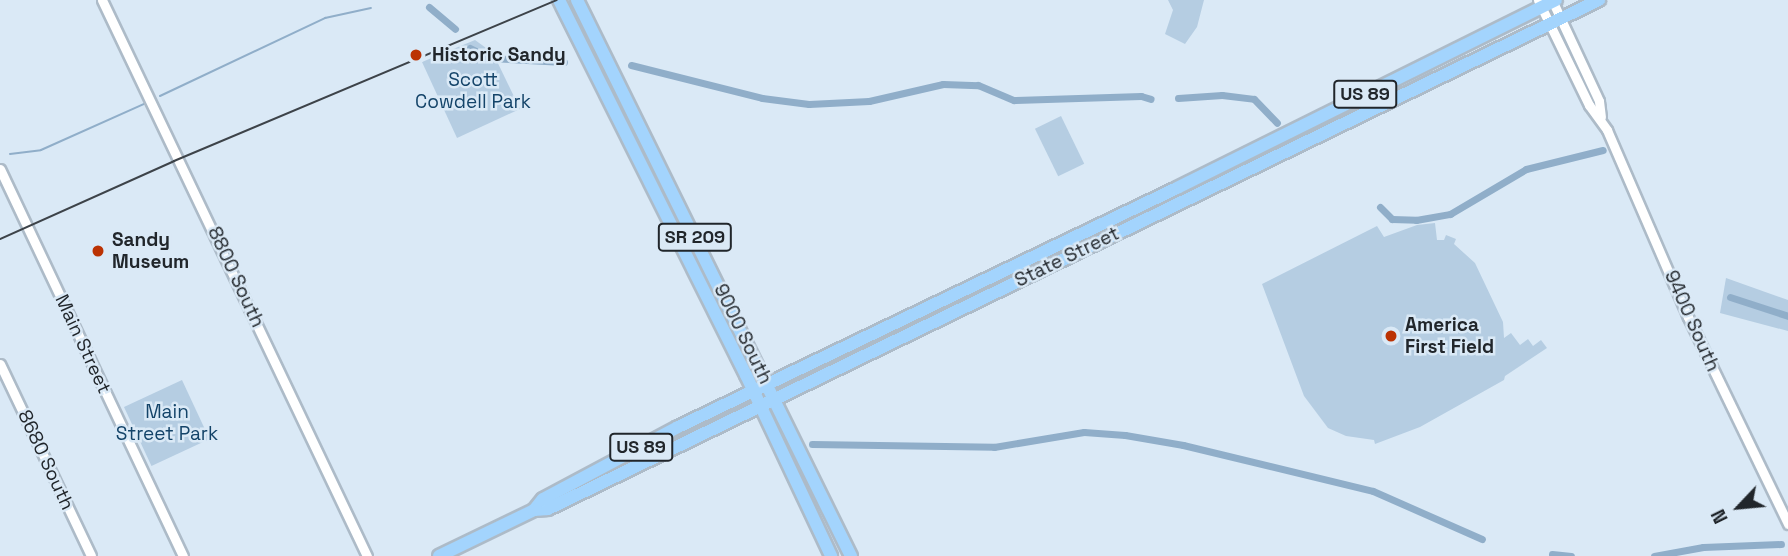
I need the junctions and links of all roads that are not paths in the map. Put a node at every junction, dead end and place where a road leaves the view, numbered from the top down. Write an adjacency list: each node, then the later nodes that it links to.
1 (102, 0): 21 (street, 8800 South)
2 (559, 0): 8 (main road, 9000 South / SR 209)
3 (577, 0): 6 (main road, 9000 South / SR 209)
4 (1600, 0): 7 (main road, State Street / US 89)
5 (1548, 2): 7 (street, 9400 South); 13 (main road, State Street / US 89)
6 (583, 13): 8 (main road); 11 (main road, 9000 South / SR 209)
7 (1556, 22): 15 (main road, State Street / US 89); 18 (street, 9400 South)
8 (585, 53): 9 (main road, 9000 South / SR 209)
9 (627, 136): 11 (main road); 14 (main road, 9000 South / SR 209)
10 (0, 169): 20 (street, Main Street)
11 (672, 193): 13 (main road, 9000 South / SR 209)
12 (0, 364): 19 (street, 8680 South)
13 (766, 383): 14 (main road, State Street / US 89); 15 (main road, 9000 South / SR 209)
14 (753, 390): 16 (main road, 9000 South / SR 209); 17 (main road, State Street / US 89)
15 (775, 399): 16 (main road, State Street / US 89); 24 (main road, 9000 South / SR 209)
16 (760, 406): 17 (main road, State Street / US 89); 23 (main road, 9000 South / SR 209)
17 (534, 510): 22 (main road, State Street / US 89)
18 (1788, 524)
19 (91, 556)
20 (183, 556)
21 (367, 556)
22 (439, 556)
23 (831, 556)
24 (851, 556)

